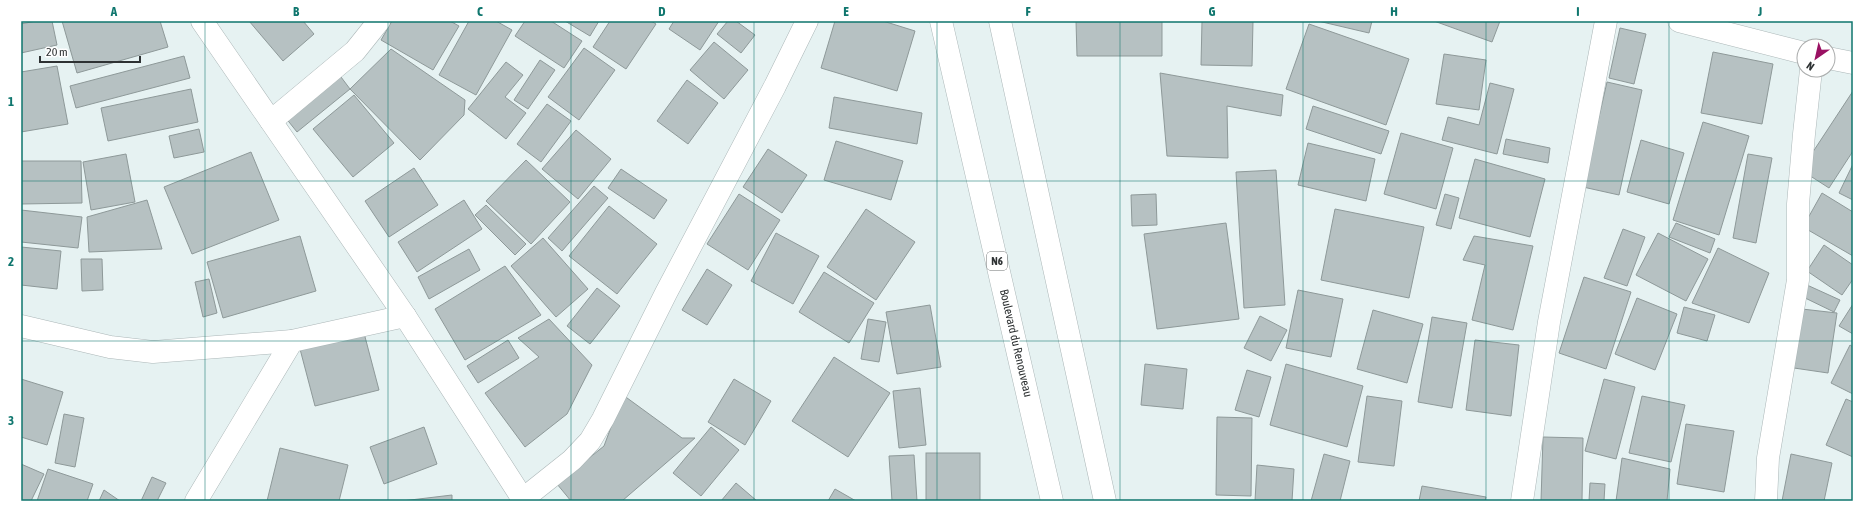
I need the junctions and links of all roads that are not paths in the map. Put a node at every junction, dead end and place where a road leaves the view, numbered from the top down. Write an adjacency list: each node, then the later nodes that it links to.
1 (202, 21): 12 (main road)
2 (378, 21): 12 (main road)
3 (807, 21): 16 (main road)
4 (941, 21): 18 (main road, Boulevard du Renouveau / N6)
5 (1000, 21): 19 (main road)
6 (1606, 21): 20 (main road)
7 (1678, 21): 8 (main road)
8 (1796, 51)
9 (1836, 60): 10 (main road)
10 (1853, 63)
11 (1811, 78): 21 (main road)
12 (270, 121): 13 (main road)
13 (405, 316): 15 (main road); 16 (main road)
14 (21, 326): 15 (main road)
15 (292, 341): 17 (main road)
16 (524, 500)
17 (196, 501)
18 (1052, 501)
19 (1105, 501)
20 (1522, 501)
21 (1766, 501)

